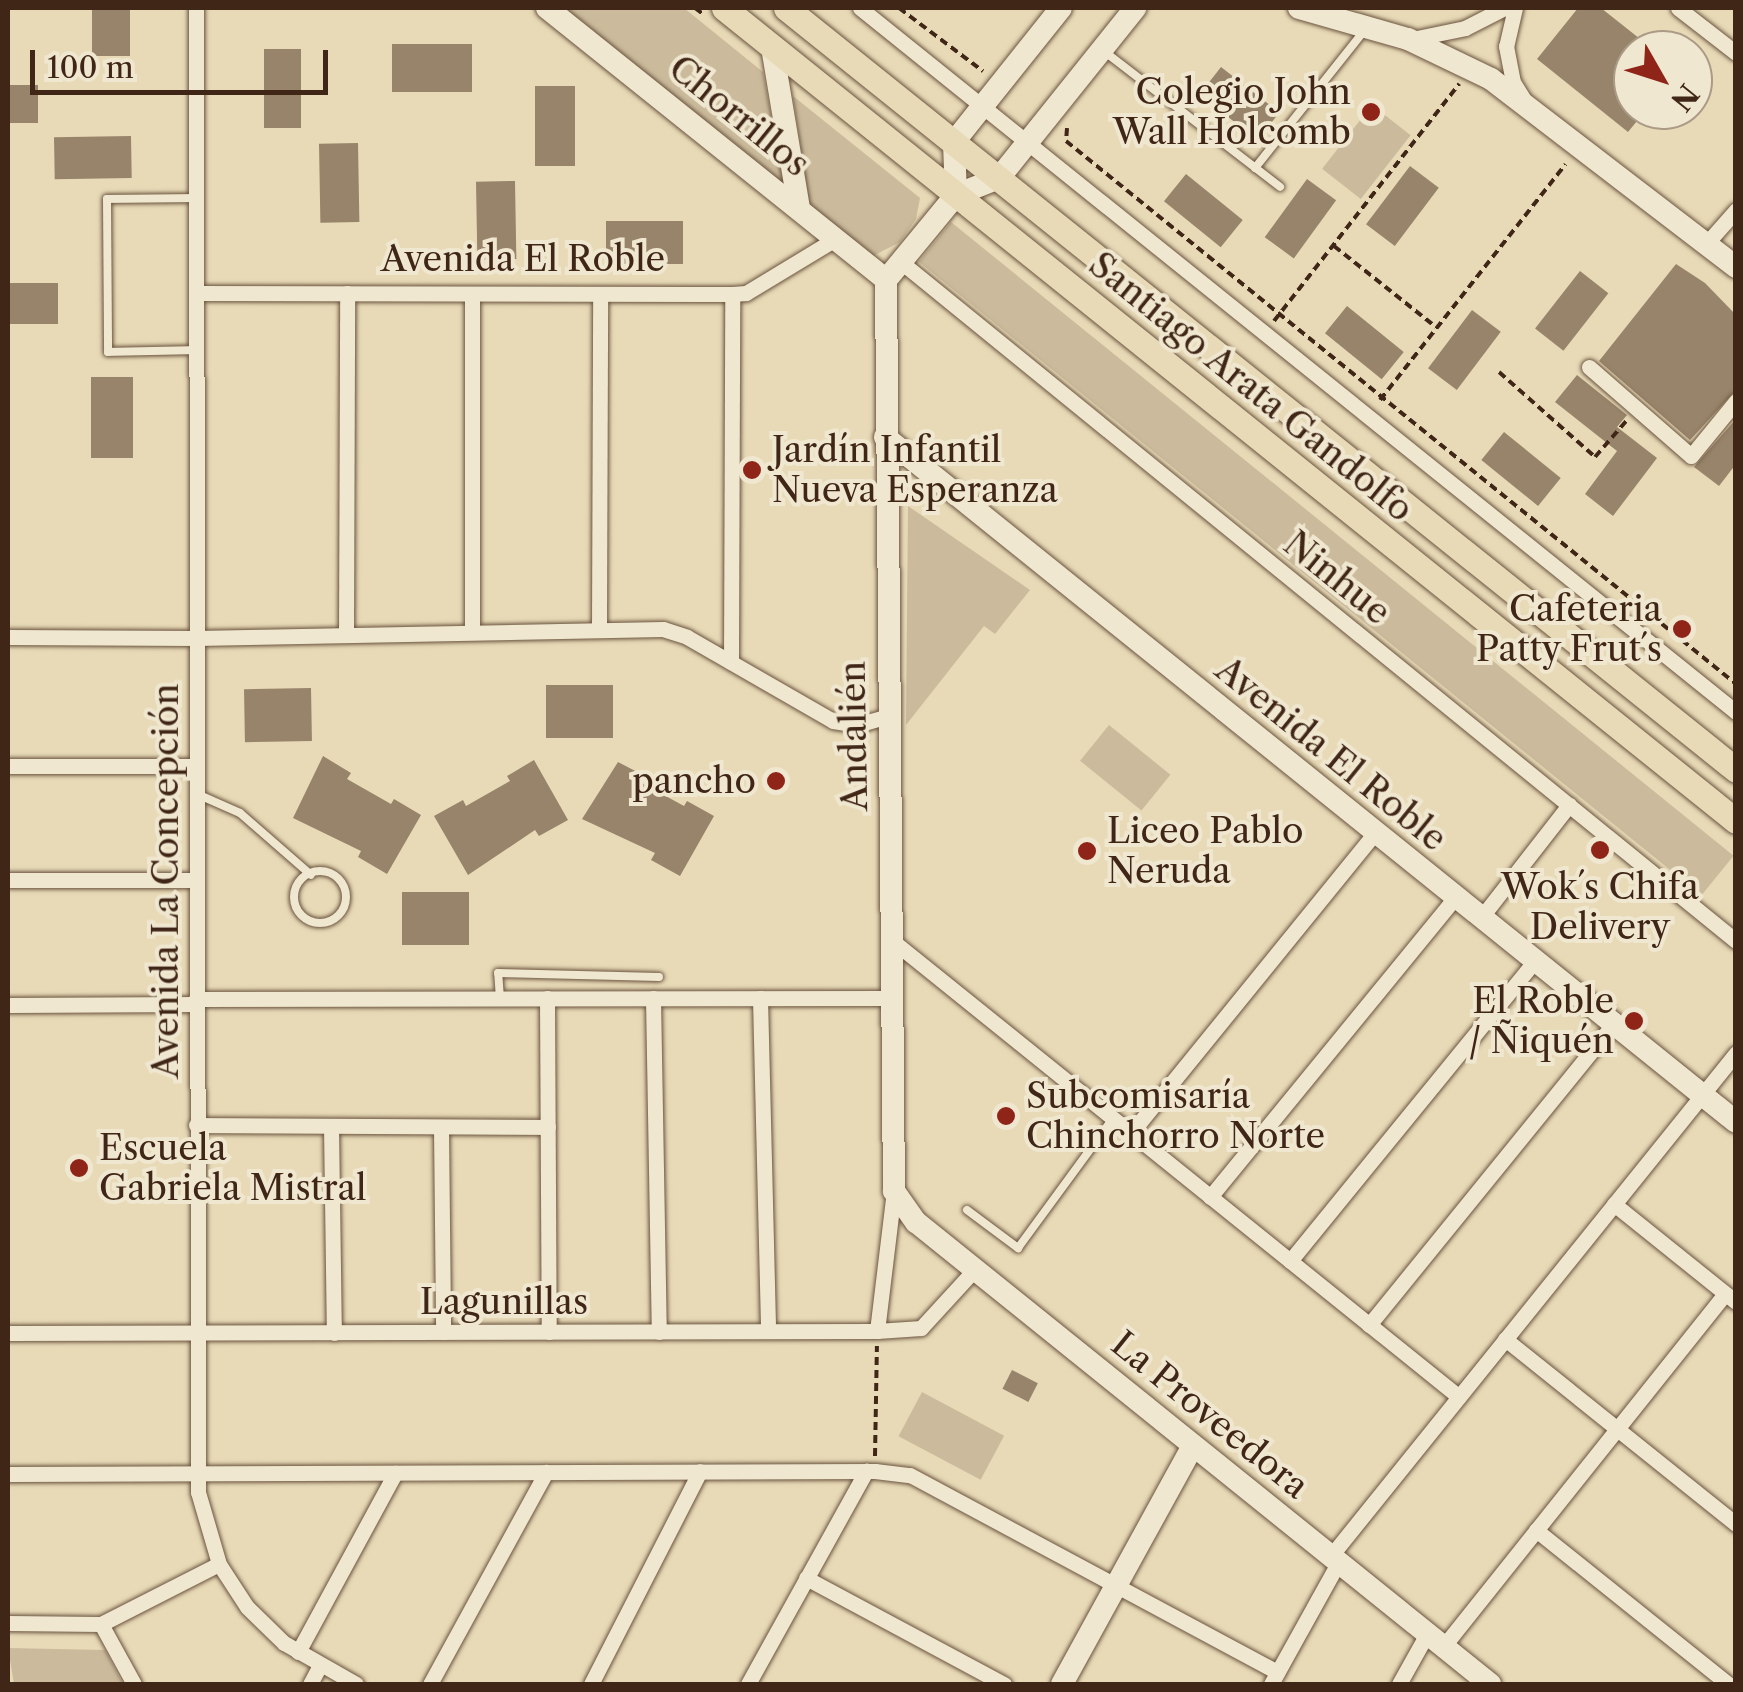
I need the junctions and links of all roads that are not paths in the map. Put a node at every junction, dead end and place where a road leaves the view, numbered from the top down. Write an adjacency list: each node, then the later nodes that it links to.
1 (196, 8): 26 (street, Avenida La Concepción)
2 (547, 8): 27 (street, Chorrillos)
3 (724, 8): 15 (main road, Santiago Arata Gandolfo)
4 (786, 8): 20 (main road, Santiago Arata Gandolfo)
5 (860, 8): 19 (street, Santiago Arata Gandolfo)
6 (1061, 8): 19 (street)
7 (1135, 8): 16 (street)
8 (1299, 8): 12 (street)
9 (1504, 8): 14 (street)
10 (1515, 8): 18 (street)
11 (1678, 8): 17 (street)
12 (1342, 13): 13 (street)
13 (1368, 26): 14 (street); 22 (lane)
14 (1408, 39): 18 (street)
15 (772, 46): 25 (main road, Santiago Arata Gandolfo); 27 (street)
16 (1102, 50): 21 (street); 22 (lane)
17 (1736, 53)
18 (1525, 101): 30 (street)
19 (982, 106): 20 (street); 21 (street, Santiago Arata Gandolfo)
20 (954, 142): 23 (main road, Santiago Arata Gandolfo); 25 (street)
21 (1028, 142): 23 (street); 48 (street, Santiago Arata Gandolfo)
22 (1254, 168): 24 (lane)
23 (999, 178): 25 (street); 52 (main road, Santiago Arata Gandolfo)
24 (1280, 188)
25 (956, 195): 32 (street); 55 (main road, Santiago Arata Gandolfo)
26 (196, 198): 33 (street, Avenida La Concepción); 38 (lane)
27 (799, 209): 29 (street, Chorrillos)
28 (1736, 210): 30 (street)
29 (836, 238): 32 (street, Chorrillos); 37 (street, Avenida El Roble)
30 (1707, 244): 31 (street)
31 (1736, 266)
32 (894, 271): 41 (street, Andalién); 54 (street, Ninhue)
33 (196, 294): 34 (street, Avenida El Roble); 38 (street, Avenida La Concepción)
34 (347, 294): 35 (street, Avenida El Roble); 44 (street)
35 (472, 294): 36 (street, Avenida El Roble); 43 (street)
36 (600, 294): 37 (street, Avenida El Roble); 42 (street)
37 (732, 294): 47 (street)
38 (196, 350): 46 (street, Avenida La Concepción)
39 (1589, 367): 40 (street)
40 (1736, 401)
41 (885, 437): 49 (street, Andalién); 56 (street, Avenida El Roble)
42 (599, 628): 43 (street); 47 (street)
43 (472, 632): 44 (street)
44 (346, 635): 46 (street)
45 (8, 637): 46 (street)
46 (196, 638): 51 (street, Avenida La Concepción)
47 (730, 662): 49 (street)
48 (1736, 712)
49 (889, 716): 63 (street, Andalién)
50 (8, 766): 51 (street)
51 (196, 766): 53 (street, Avenida La Concepción)
52 (1736, 770)
53 (196, 794): 57 (lane); 59 (street, Avenida La Concepción)
54 (1569, 805): 61 (street); 62 (street, Ninhue)
55 (1736, 822)
56 (1374, 834): 60 (street, Avenida El Roble); 82 (street)
57 (310, 875): 57 (lane)
58 (8, 880): 59 (street)
59 (196, 880): 71 (street, Avenida La Concepción)
60 (1454, 899): 61 (street, Avenida El Roble); 84 (street)
61 (1480, 919): 64 (street, Avenida El Roble)
62 (1736, 940)
63 (894, 942): 70 (street, Andalién); 76 (street)
64 (1534, 962): 73 (street, Avenida El Roble); 87 (street)
65 (659, 977): 66 (lane)
66 (500, 998): 67 (street); 71 (street)
67 (548, 998): 68 (street); 81 (street)
68 (653, 998): 69 (street); 96 (street)
69 (760, 998): 70 (street); 91 (street)
70 (893, 998): 83 (street, Andalién)
71 (196, 1001): 72 (street); 78 (street, Avenida La Concepción)
72 (8, 1005)
73 (1614, 1024): 75 (street, Avenida El Roble); 90 (street)
74 (1736, 1054): 75 (street)
75 (1702, 1095): 77 (street, Avenida El Roble); 85 (street)
76 (1113, 1118): 82 (street); 86 (lane)
77 (1736, 1122)
78 (196, 1125): 79 (street); 97 (street, Avenida La Concepción)
79 (331, 1126): 80 (street); 93 (street)
80 (441, 1127): 81 (street); 94 (street)
81 (548, 1127): 95 (street)
82 (1131, 1133): 84 (street)
83 (894, 1190): 88 (street, La Proveedora); 92 (street)
84 (1210, 1197): 87 (street)
85 (1614, 1204): 89 (street); 99 (street)
86 (968, 1210)
87 (1290, 1261): 90 (street)
88 (975, 1269): 92 (street, Lagunillas); 102 (street, La Proveedora)
89 (1730, 1298): 101 (street)
90 (1369, 1325): 100 (street)
91 (768, 1331): 92 (street, Lagunillas); 96 (street, Lagunillas)
92 (877, 1331)
93 (334, 1332): 94 (street, Lagunillas); 97 (street, Lagunillas)
94 (442, 1332): 95 (street, Lagunillas)
95 (549, 1332): 96 (street, Lagunillas)
96 (659, 1332)
97 (196, 1333): 98 (street, Lagunillas); 108 (street, Avenida La Concepción)
98 (8, 1334)
99 (1505, 1340): 100 (street); 101 (street)
100 (1458, 1397): 112 (street)
101 (1617, 1429): 110 (street); 111 (street)
102 (1193, 1446): 112 (street, La Proveedora); 115 (street)
103 (870, 1471): 106 (street); 114 (street); 115 (street)
104 (396, 1472): 105 (street); 108 (street); 119 (street)
105 (546, 1472): 106 (street); 125 (street)
106 (700, 1472): 126 (street)
107 (8, 1474): 108 (street)
108 (197, 1474): 113 (street, Avenida La Concepción)
109 (1736, 1499): 110 (street)
110 (1729, 1519)
111 (1536, 1530): 118 (street); 132 (street)
112 (1334, 1560): 118 (street, La Proveedora); 121 (street)
113 (219, 1564): 117 (street); 119 (street, Avenida La Concepción)
114 (806, 1578): 127 (street); 128 (street)
115 (1116, 1585): 121 (street); 129 (street)
116 (8, 1622): 117 (street)
117 (101, 1624): 122 (street)
118 (1435, 1640): 130 (street); 131 (street, La Proveedora)
119 (298, 1652): 120 (street, Avenida La Concepción)
120 (320, 1665): 123 (street); 124 (street, Avenida La Concepción)
121 (1275, 1678)
122 (134, 1684)
123 (310, 1684)
124 (356, 1684)
125 (430, 1684)
126 (590, 1684)
127 (748, 1684)
128 (1004, 1684)
129 (1062, 1684)
130 (1399, 1684)
131 (1490, 1684)
132 (1728, 1684)

